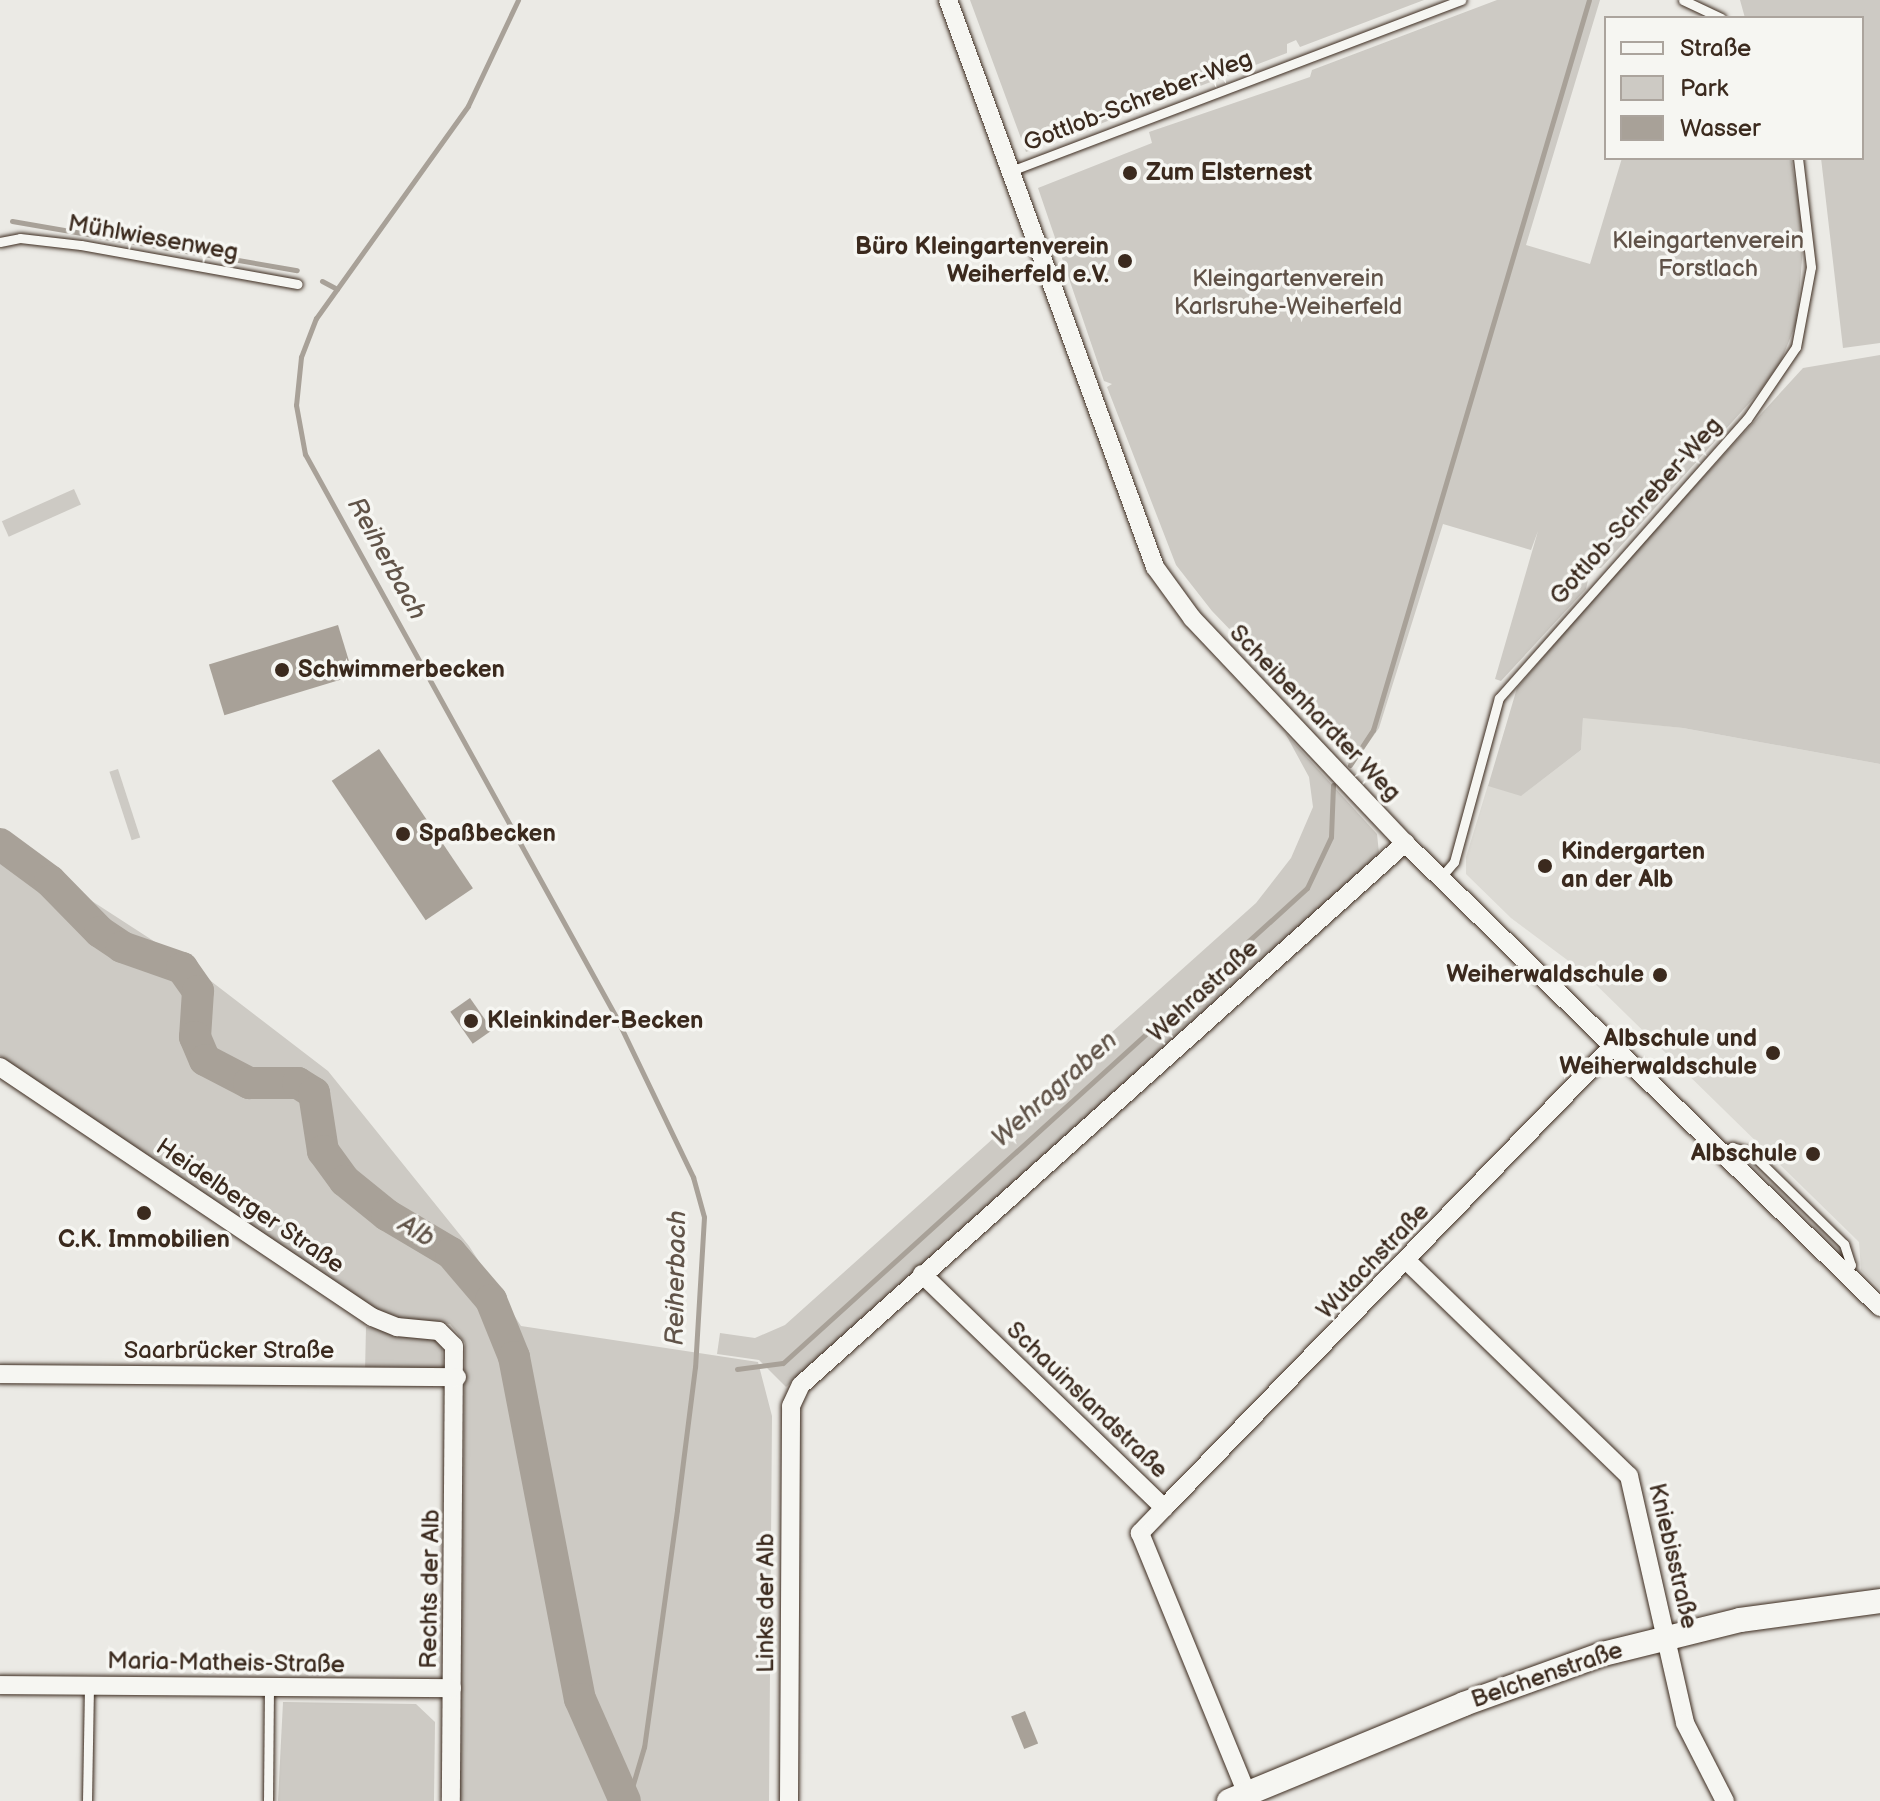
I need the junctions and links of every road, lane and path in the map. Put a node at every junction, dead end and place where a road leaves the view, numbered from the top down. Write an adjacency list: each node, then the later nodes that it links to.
1 (948, 0): 7 (street, Scheibenhardter Weg)
2 (1461, 0): 7 (lane, Gottlob-Schreber-Weg)
3 (1683, 0): 4 (lane)
4 (1700, 2): 5 (lane)
5 (1718, 16)
6 (1798, 160): 11 (lane, Gottlob-Schreber-Weg)
7 (1008, 172): 10 (street, Scheibenhardter Weg)
8 (0, 242): 9 (lane, Mühlwiesenweg)
9 (298, 284)
10 (1405, 843): 11 (street, Scheibenhardter Weg); 15 (street, Wehrastraße)
11 (1441, 877): 12 (street, Scheibenhardter Weg)
12 (1614, 1045): 14 (street, Wutachstraße); 16 (street, Scheibenhardter Weg)
13 (0, 1067): 18 (street, Heidelberger Straße)
14 (1407, 1261): 20 (street, Wutachstraße); 22 (street, Kniebisstraße)
15 (922, 1274): 19 (street, Wehrastraße); 20 (street, Schauinslandstraße)
16 (1880, 1307)
17 (0, 1374): 18 (street, Saarbrücker Straße)
18 (457, 1377): 25 (street, Rechts der Alb)
19 (791, 1406): 31 (street, Links der Alb)
20 (1164, 1508): 27 (street, Schauinslandstraße)
21 (1880, 1601): 22 (street, Belchenstraße)
22 (1667, 1636): 27 (street, Belchenstraße); 32 (street, Kniebisstraße)
23 (0, 1685): 24 (street, Maria-Matheis-Straße)
24 (89, 1686): 26 (street, Maria-Matheis-Straße); 28 (lane)
25 (452, 1688): 26 (street, Maria-Matheis-Straße); 30 (street, Rechts der Alb)
26 (269, 1689): 29 (lane)
27 (1241, 1798)
28 (87, 1801)
29 (268, 1801)
30 (451, 1801)
31 (789, 1801)
32 (1725, 1801)

